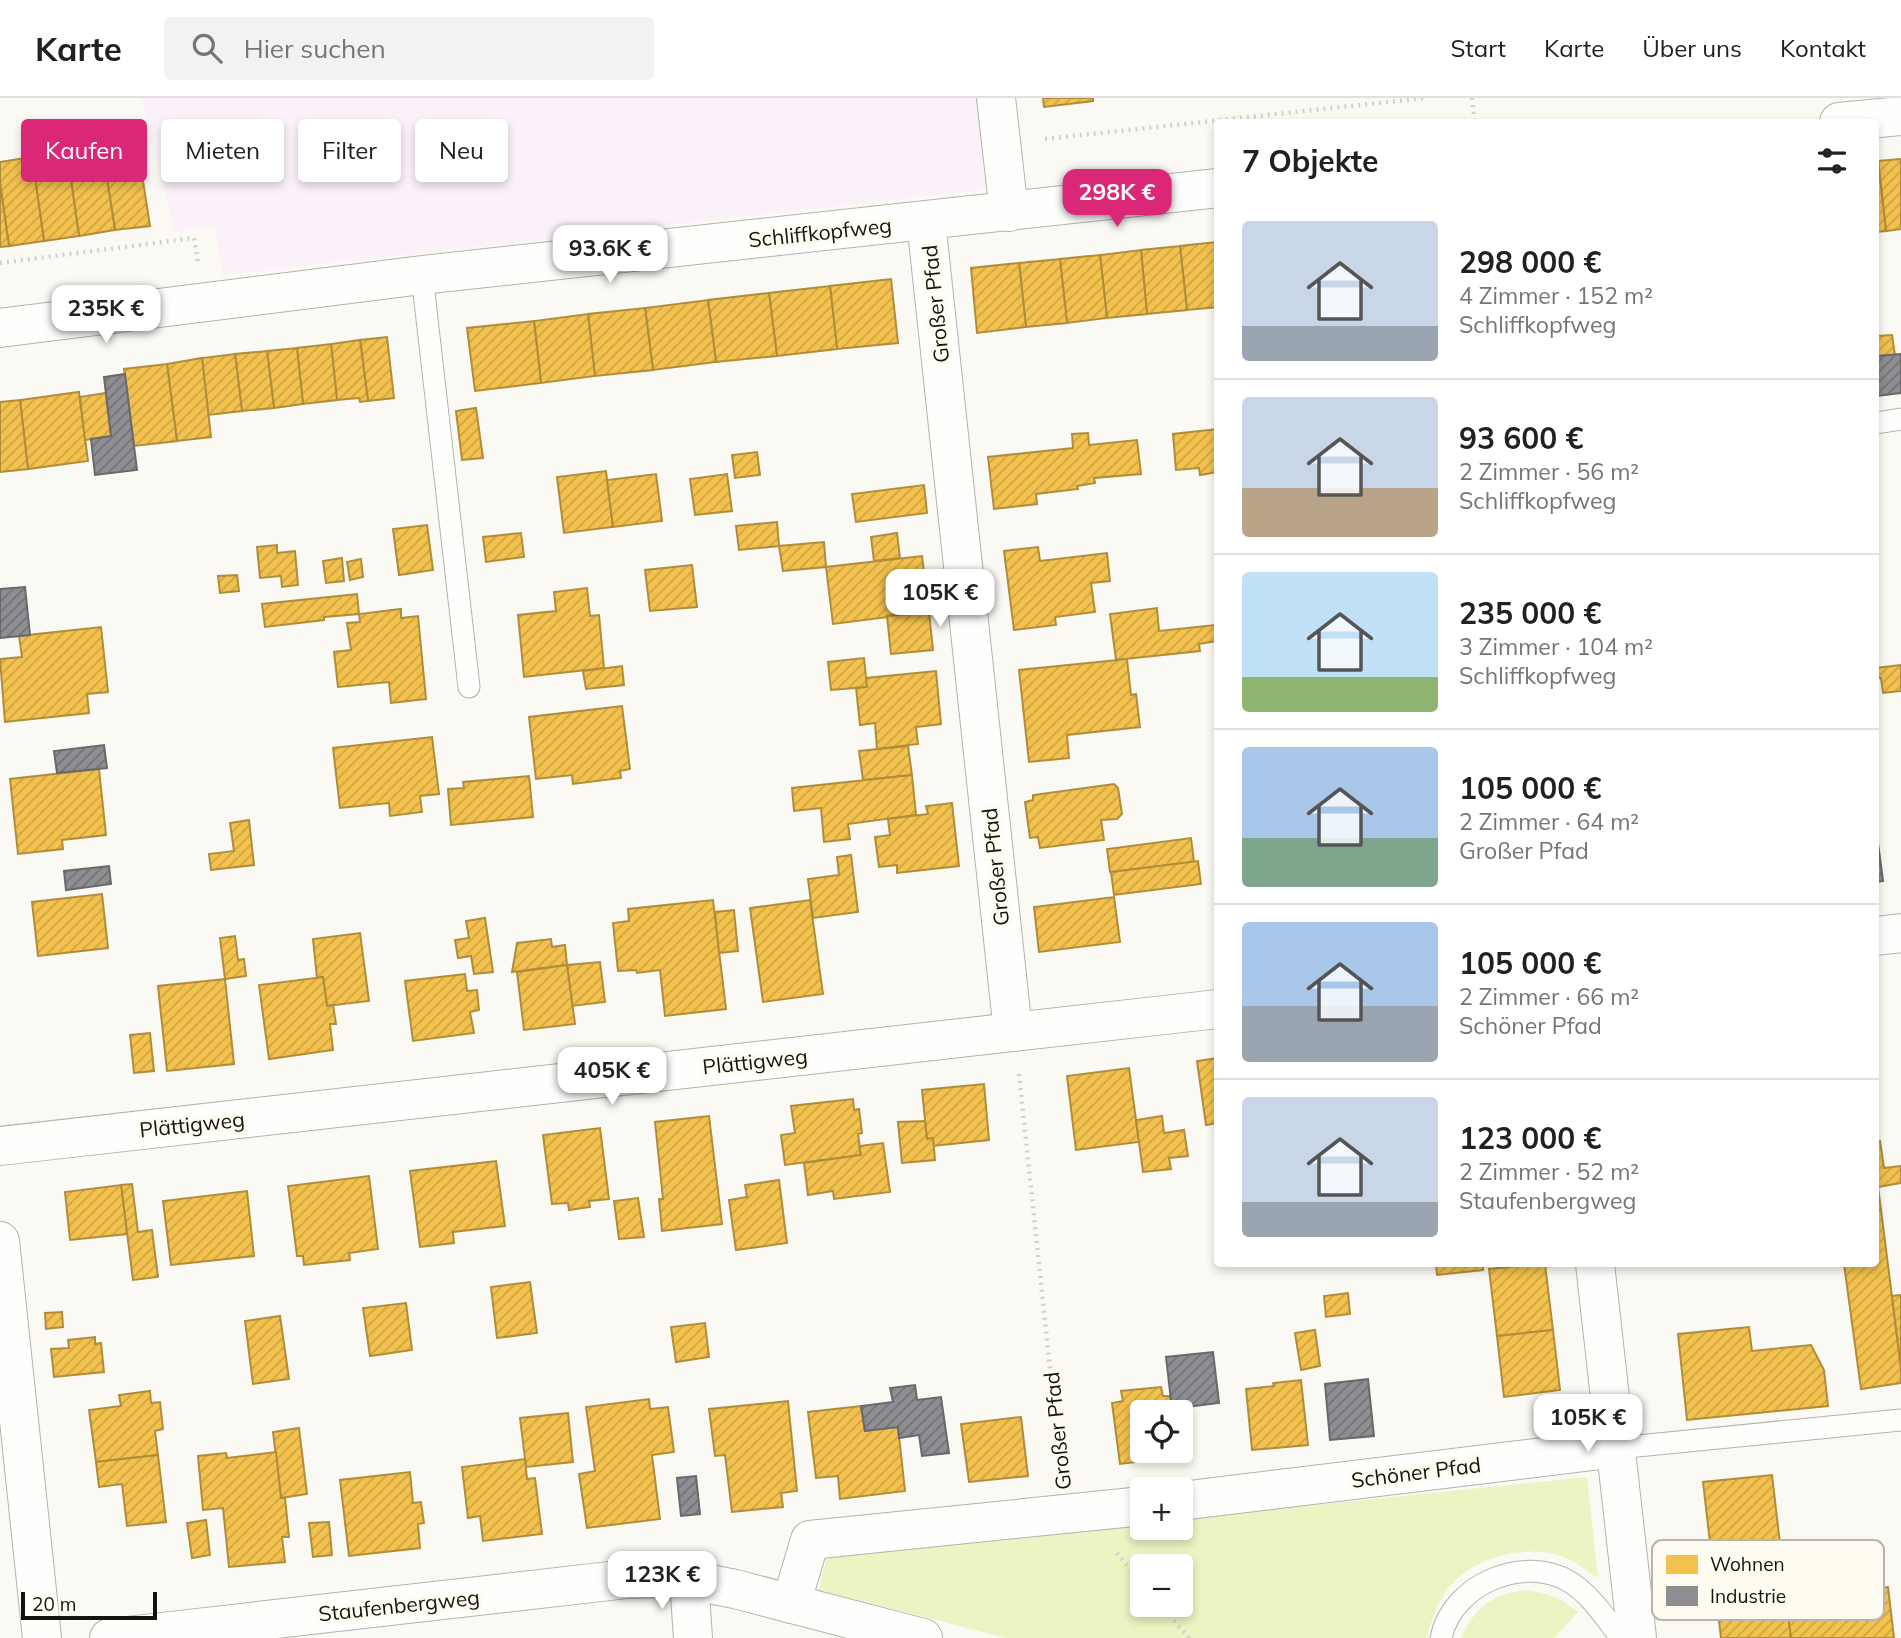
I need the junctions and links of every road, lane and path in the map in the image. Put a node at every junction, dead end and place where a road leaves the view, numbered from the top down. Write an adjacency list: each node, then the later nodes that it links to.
1 (996, 98): 11 (street)
2 (1426, 98): 5 (path)
3 (1472, 98): 6 (path)
4 (1901, 116): 7 (street)
5 (1232, 119)
6 (1475, 119)
7 (1870, 119)
8 (1214, 121): 9 (path)
9 (1037, 140)
10 (1214, 188): 11 (street, Schliffkopfweg)
11 (1009, 212): 12 (street, Schliffkopfweg)
12 (926, 221): 15 (street, Schliffkopfweg); 23 (street, Großer Pfad)
13 (194, 238): 14 (path)
14 (0, 263)
15 (422, 275): 16 (street, Schliffkopfweg); 19 (lane)
16 (0, 328)
17 (1901, 419): 18 (lane)
18 (1879, 423)
19 (469, 687)
20 (1901, 933): 21 (street)
21 (1879, 936)
22 (1214, 1009): 23 (street, Plättigweg)
23 (1013, 1032): 24 (street, Plättigweg); 31 (path, Großer Pfad)
24 (0, 1146)
25 (0, 1241): 35 (street)
26 (1595, 1267): 28 (street)
27 (1901, 1420): 28 (lane, Schöner Pfad)
28 (1617, 1448): 29 (street, Schöner Pfad); 42 (street)
29 (1193, 1500)
30 (1130, 1507): 31 (street)
31 (1065, 1514): 33 (street)
32 (689, 1580): 33 (street, Staufenbergweg); 36 (street, Staufenbergweg); 37 (street)
33 (791, 1604): 38 (street, Staufenbergweg)
34 (1171, 1617): 39 (path)
35 (42, 1638)
36 (109, 1638)
37 (693, 1638)
38 (923, 1638)
39 (1189, 1638)
40 (1441, 1638): 41 (lane)
41 (1621, 1638)
42 (1637, 1638)

